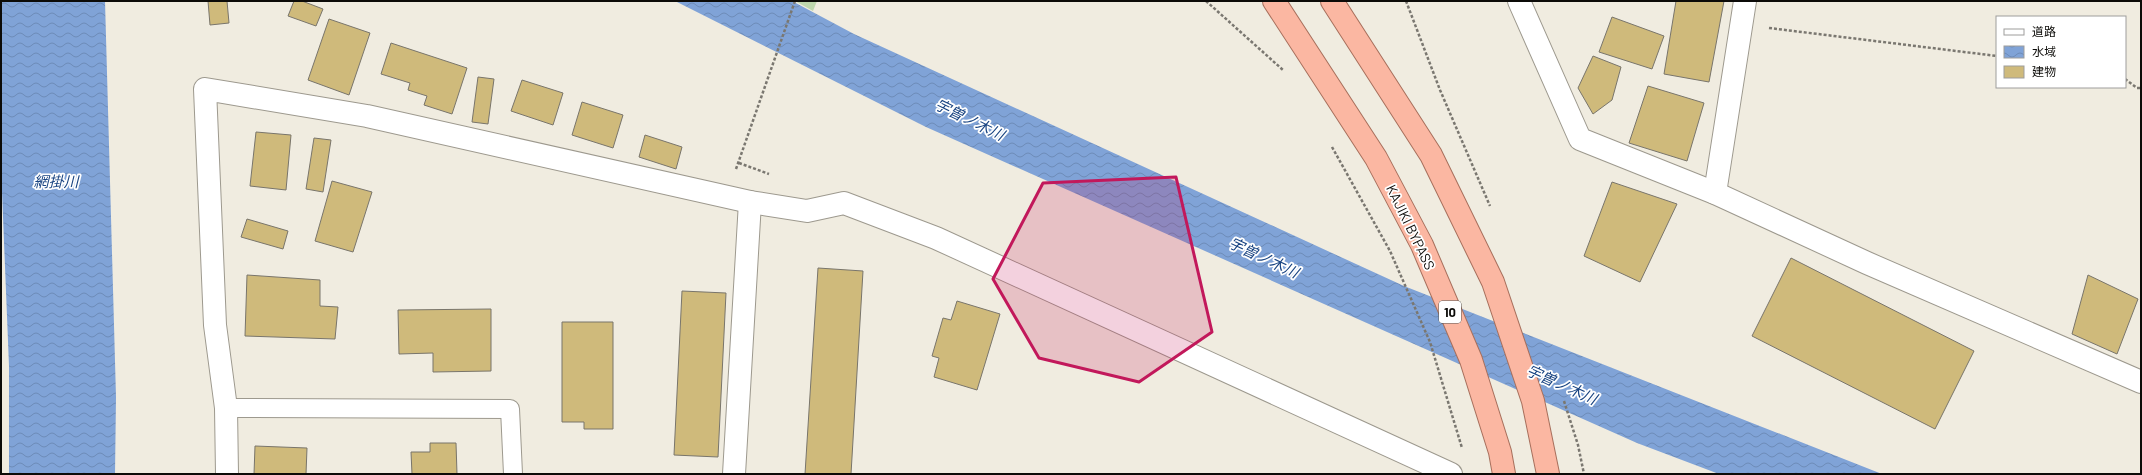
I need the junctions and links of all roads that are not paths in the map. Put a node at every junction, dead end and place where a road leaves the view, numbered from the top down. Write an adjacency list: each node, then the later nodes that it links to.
1 (1274, 1): 13 (highway, KAJIKI BYPASS / 10)
2 (1332, 1): 14 (highway)
3 (1519, 1): 5 (street)
4 (1745, 1): 5 (street)
5 (1715, 193): 7 (street)
6 (750, 202): 8 (street); 9 (street); 12 (street)
7 (2141, 382)
8 (226, 408): 10 (street); 11 (lane)
9 (1449, 473)
10 (227, 474)
11 (513, 474)
12 (734, 474)
13 (1504, 474)
14 (1548, 474)

